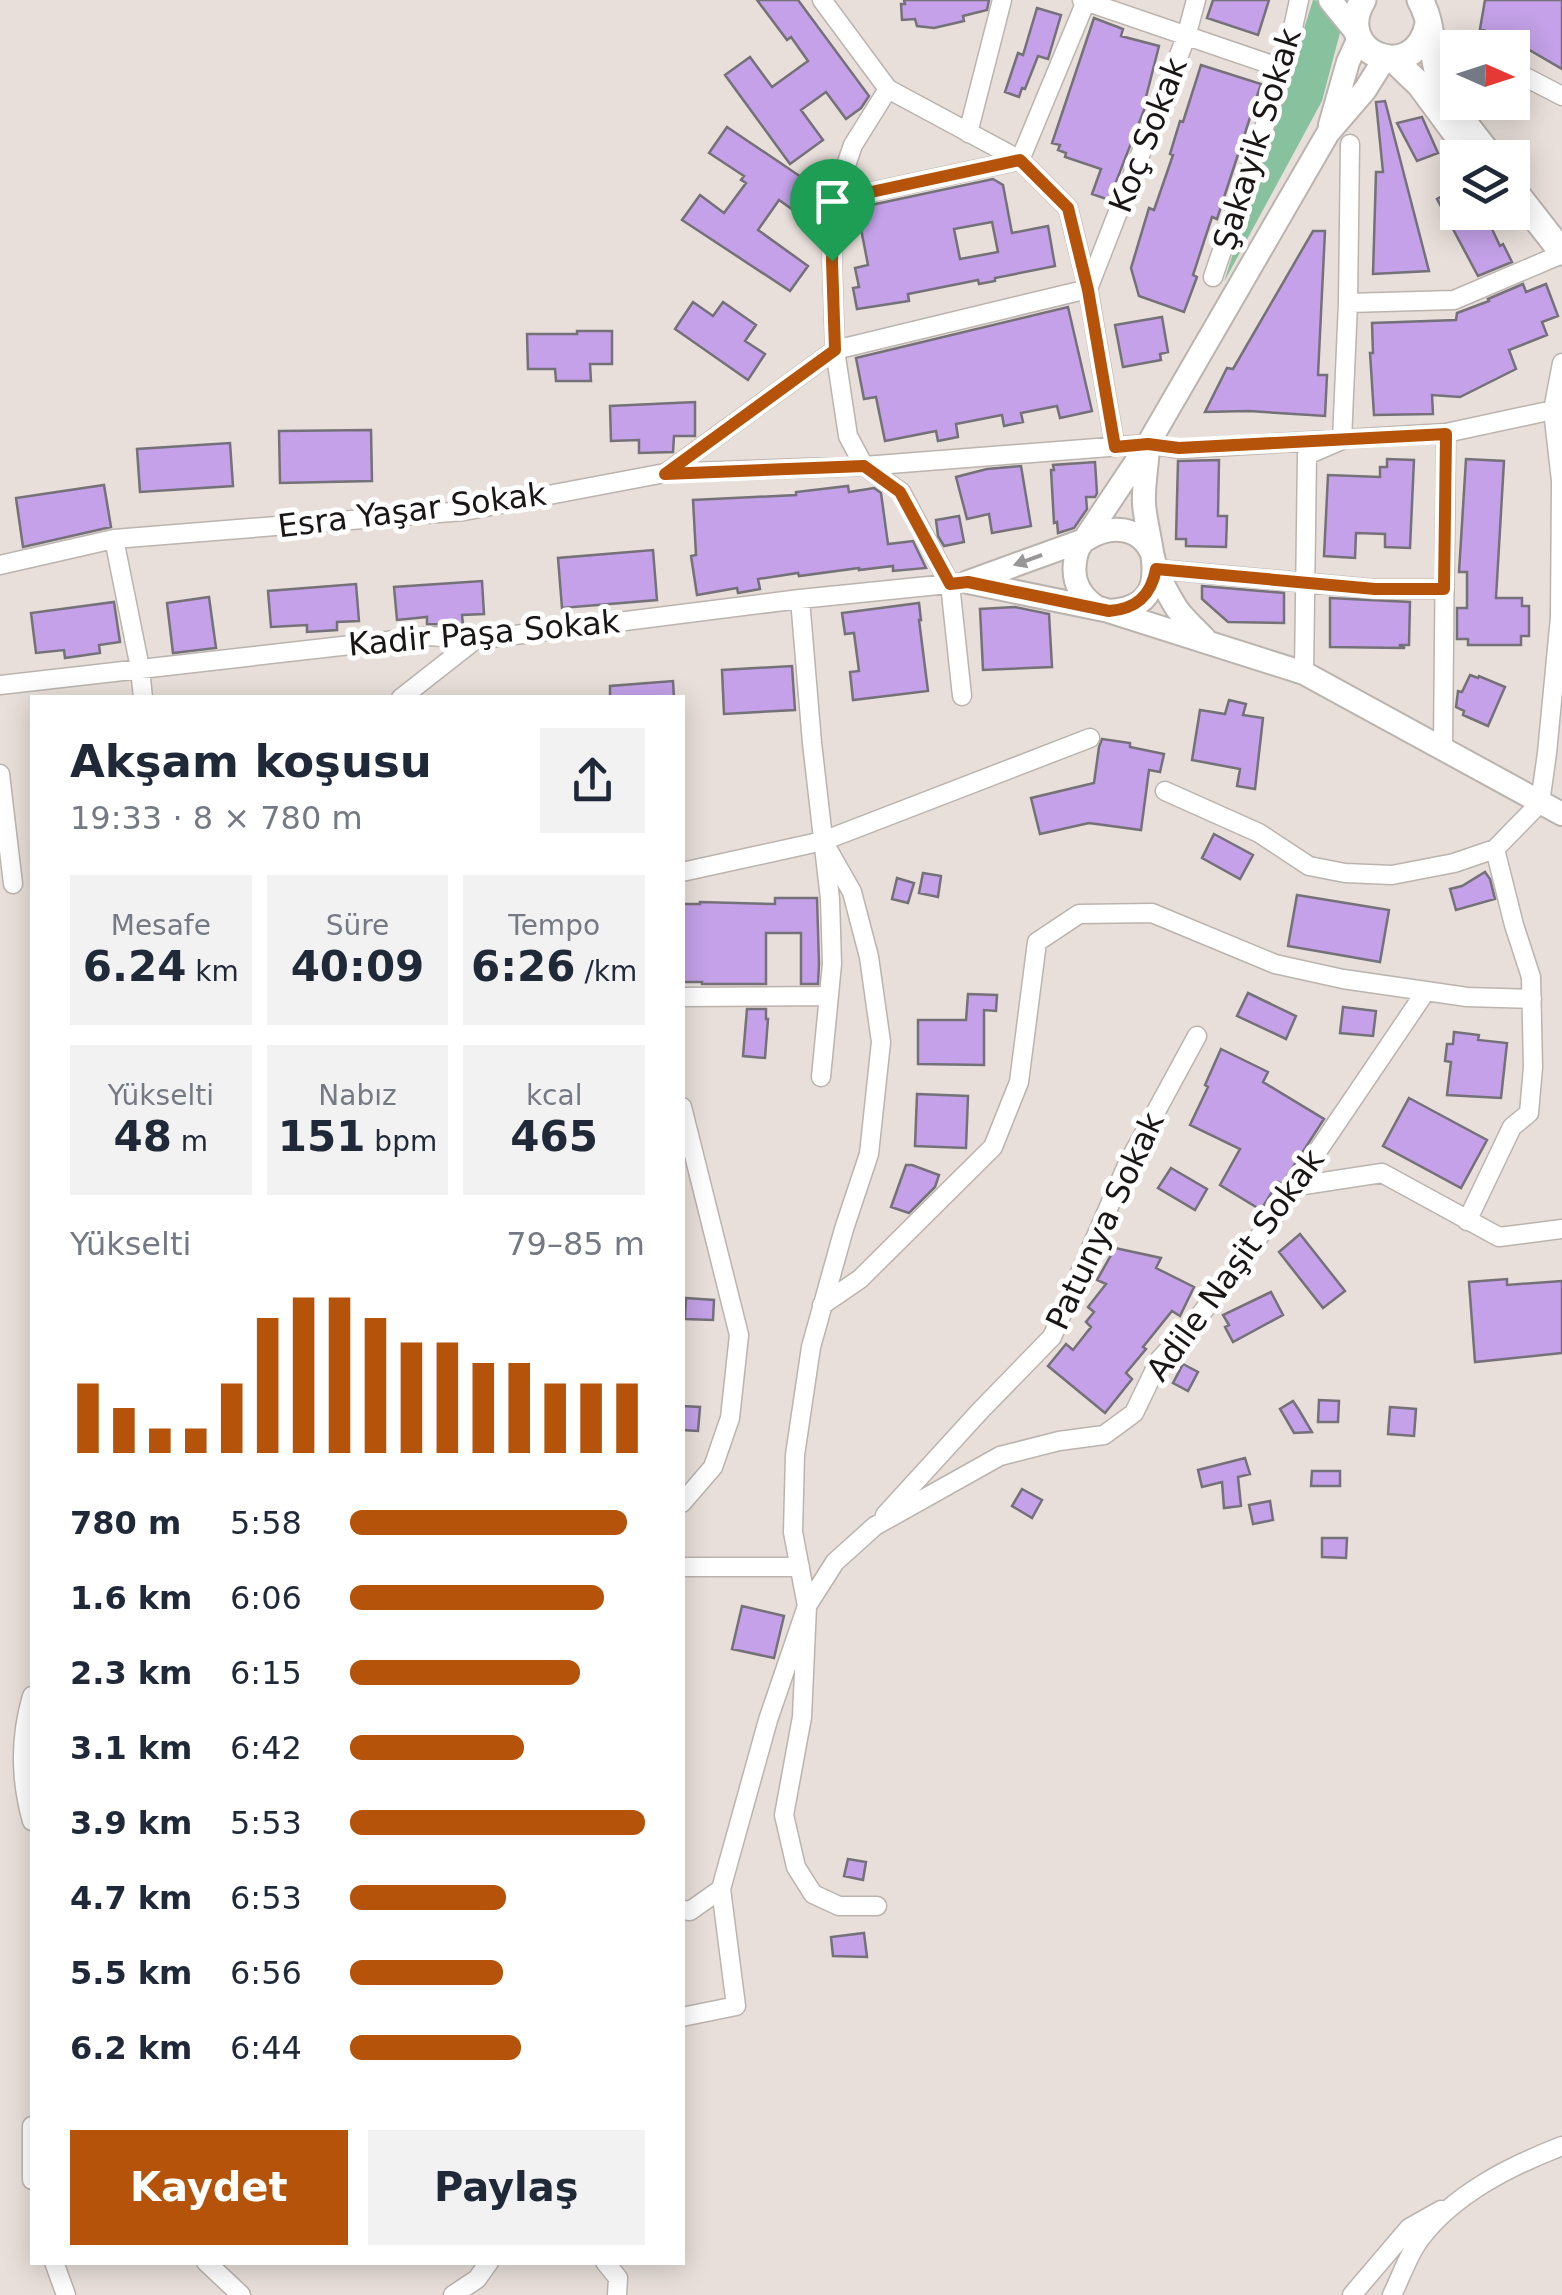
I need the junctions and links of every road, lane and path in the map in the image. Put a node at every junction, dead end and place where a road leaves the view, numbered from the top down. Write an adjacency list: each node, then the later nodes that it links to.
1 (822, 0): 14 (street)
2 (1002, 0): 16 (street)
3 (1196, 0): 10 (street, Koç Sokak)
4 (1299, 0): 12 (street, Şakayik Sokak)
5 (1330, 0): 9 (street)
6 (1362, 0): 9 (main road)
7 (1084, 1): 10 (street); 21 (street)
8 (1425, 8): 11 (main road); 19 (main road)
9 (1358, 35): 11 (main road); 17 (street)
10 (1186, 37): 12 (street); 26 (street, Koç Sokak)
11 (1389, 58): 17 (street); 18 (main road)
12 (1284, 70): 25 (street, Şakayik Sokak)
13 (1530, 79): 15 (street)
14 (888, 89): 16 (street); 22 (street)
15 (1562, 96)
16 (968, 132): 21 (street)
17 (1328, 134): 33 (street)
18 (1463, 140)
19 (1478, 140)
20 (1350, 144): 27 (street)
21 (1020, 160): 22 (street); 26 (street)
22 (834, 200): 28 (street)
23 (1530, 211): 24 (main road)
24 (1562, 253): 27 (street)
25 (1214, 277)
26 (1088, 290): 28 (street); 34 (street)
27 (1348, 303): 32 (street)
28 (835, 350): 35 (street); 36 (street)
29 (1562, 363): 30 (street)
30 (1553, 410): 31 (street, Esra Yaşar Sokak); 41 (street)
31 (1446, 434): 32 (street, Esra Yaşar Sokak); 44 (street)
32 (1342, 440): 33 (street, Esra Yaşar Sokak); 42 (street)
33 (1148, 444): 34 (street, Esra Yaşar Sokak); 38 (street); 40 (street)
34 (1115, 447): 35 (street, Esra Yaşar Sokak)
35 (864, 466): 36 (street, Esra Yaşar Sokak); 43 (street)
36 (665, 474): 37 (street, Esra Yaşar Sokak)
37 (114, 538): 39 (street, Esra Yaşar Sokak); 49 (street)
38 (1087, 538): 40 (street); 43 (street, Kadir Paşa Sokak, one-way to 43); 46 (street)
39 (0, 566)
40 (1156, 569): 42 (street); 46 (street); 48 (street)
41 (1561, 572): 59 (street)
42 (1305, 581): 44 (street); 50 (street)
43 (959, 583): 45 (street, Kadir Paşa Sokak); 46 (street, Kadir Paşa Sokak); 54 (street)
44 (1444, 589): 56 (street)
45 (800, 599): 47 (street, Kadir Paşa Sokak); 60 (street)
46 (1109, 611): 48 (street, Kadir Paşa Sokak)
47 (475, 640): 49 (street, Kadir Paşa Sokak); 53 (street)
48 (1208, 642): 50 (street, Kadir Paşa Sokak)
49 (140, 668): 51 (street, Kadir Paşa Sokak); 52 (street)
50 (1304, 673): 56 (street, Kadir Paşa Sokak)
51 (0, 685)
52 (144, 695)
53 (405, 695)
54 (962, 696)
55 (1090, 738): 60 (street)
56 (1443, 747): 59 (street, Kadir Paşa Sokak)
57 (0, 774): 63 (street)
58 (1166, 790): 61 (street)
59 (1551, 809): 61 (street)
60 (822, 840): 62 (street); 65 (street); 74 (street)
61 (1495, 849): 67 (street)
62 (685, 871)
63 (13, 884)
64 (1426, 991): 67 (street); 71 (street, Adile Naşit Sokak); 74 (street)
65 (829, 996): 66 (street); 69 (street)
66 (685, 998)
67 (1532, 999): 72 (street)
68 (1198, 1036): 76 (street, Patunya Sokak)
69 (820, 1077)
70 (685, 1119): 75 (street)
71 (1297, 1186): 72 (street); 76 (street, Adile Naşit Sokak)
72 (1467, 1221): 73 (street)
73 (1562, 1229)
74 (822, 1306): 78 (street)
75 (685, 1499)
76 (874, 1526): 79 (street, Adile Naşit Sokak)
77 (685, 1567): 78 (street)
78 (800, 1568): 79 (street)
79 (808, 1606): 82 (street); 83 (street, Adile Naşit Sokak)
80 (30, 1703): 81 (street)
81 (30, 1808)
82 (722, 1888): 84 (street); 85 (street)
83 (877, 1906)
84 (685, 1910)
85 (685, 2016)
86 (1562, 2146): 87 (street)
87 (1455, 2201): 96 (street); 97 (street)
88 (55, 2265): 92 (street)
89 (209, 2265): 93 (street)
90 (487, 2265): 94 (street)
91 (607, 2265): 95 (street)
92 (66, 2295)
93 (240, 2295)
94 (453, 2295)
95 (617, 2295)
96 (1352, 2295)
97 (1392, 2295)

